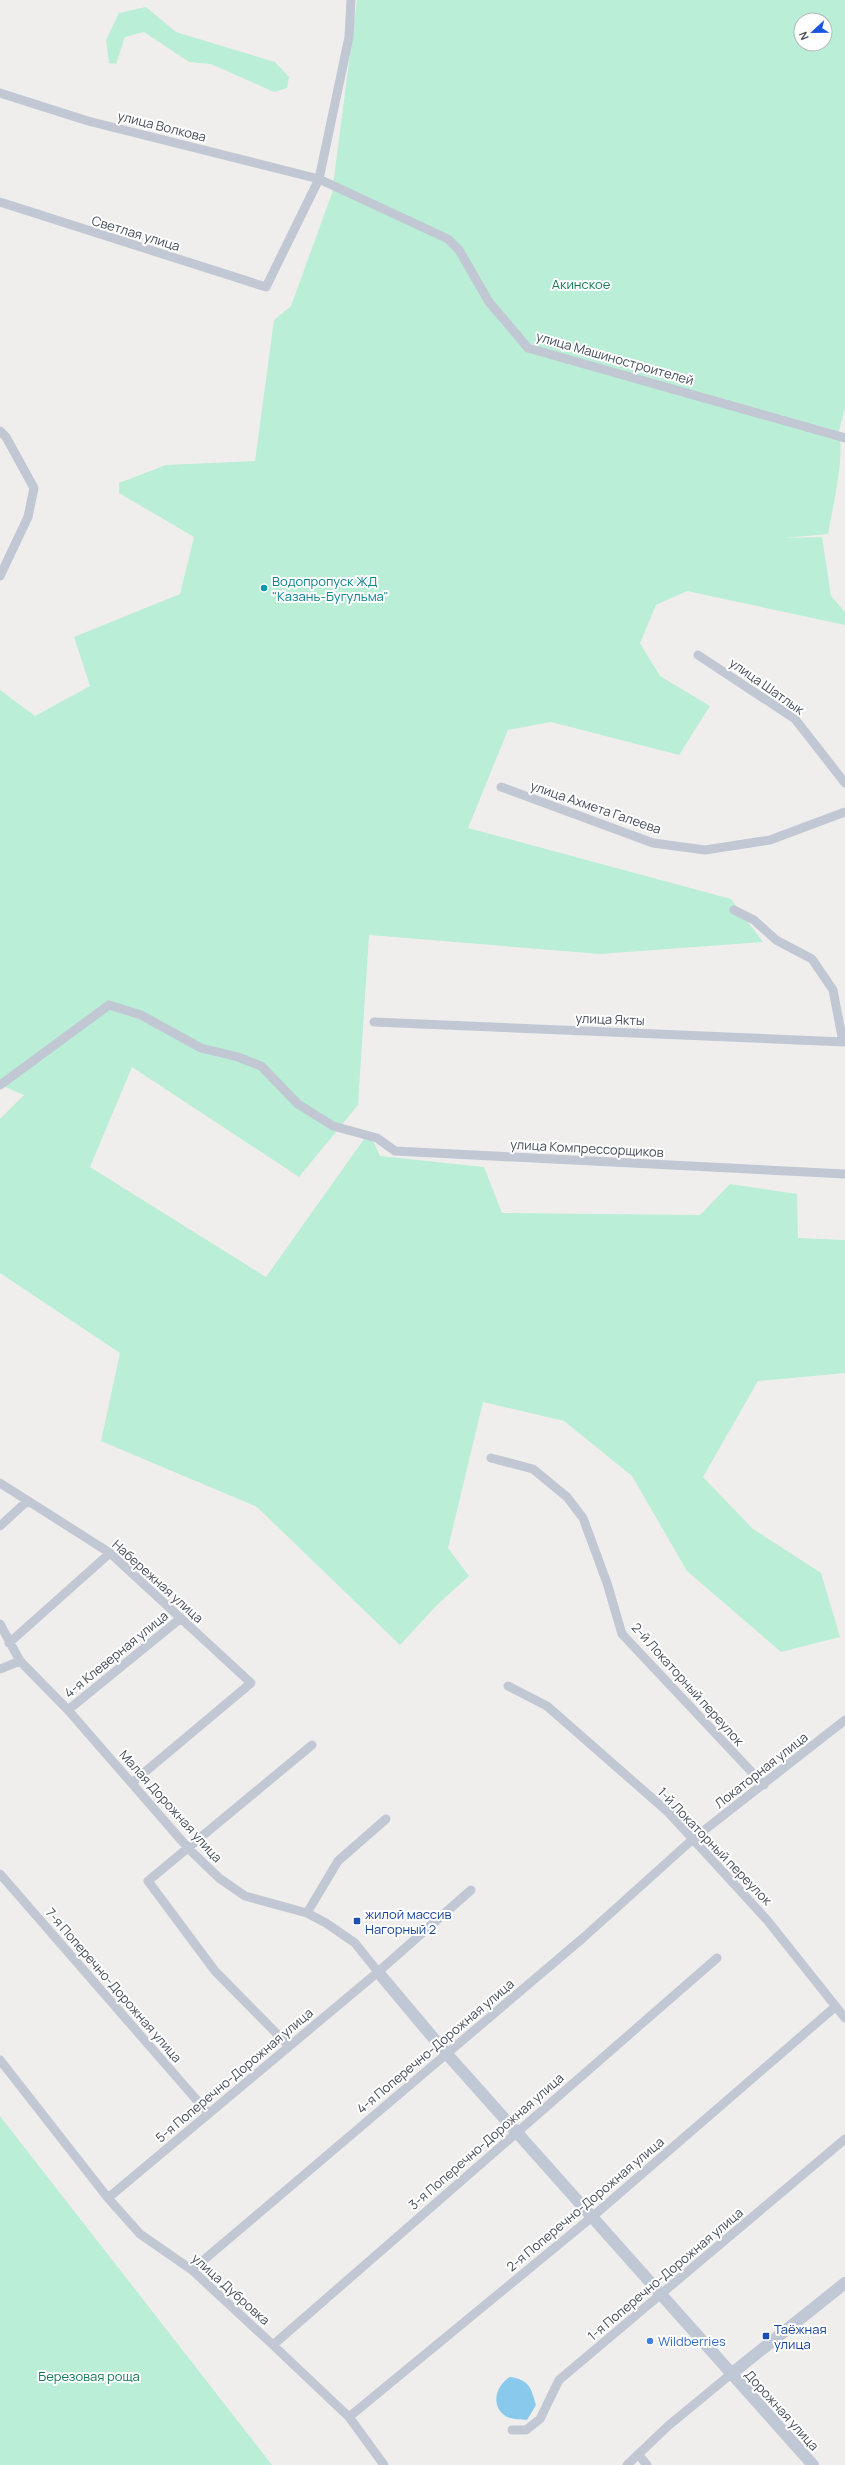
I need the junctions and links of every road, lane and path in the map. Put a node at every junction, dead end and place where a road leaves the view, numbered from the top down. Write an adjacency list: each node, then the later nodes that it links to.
1 (351, 0): 3 (street)
2 (0, 93): 3 (street, улица Волкова)
3 (319, 180): 4 (street, Светлая улица); 6 (street, улица Машиностроителей)
4 (0, 202)
5 (0, 432): 7 (street)
6 (845, 438)
7 (0, 576)
8 (698, 655): 9 (street, улица Шатлык)
9 (845, 783)
10 (501, 787): 11 (street, улица Ахмета Галеева)
11 (845, 812)
12 (734, 910): 14 (street)
13 (374, 1022): 14 (street, улица Якты)
14 (844, 1042)
15 (0, 1085): 16 (street, улица Компрессорщиков)
16 (845, 1174)
17 (491, 1458): 32 (street, 2-й Локаторный переулок)
18 (0, 1483): 19 (street, Набережная улица)
19 (26, 1502): 20 (street); 21 (street, Набережная улица)
20 (0, 1526)
21 (110, 1553): 22 (street, Набережная улица); 24 (street)
22 (180, 1618): 28 (street, 4-я Клеверная улица); 31 (street, Набережная улица)
23 (0, 1624): 24 (street, Малая Дорожная улица)
24 (9, 1643): 25 (street, Малая Дорожная улица)
25 (20, 1661): 26 (street); 28 (street, Малая Дорожная улица)
26 (0, 1669)
27 (508, 1686): 34 (street, 1-й Локаторный переулок)
28 (68, 1710): 31 (street, Малая Дорожная улица)
29 (845, 1720): 32 (street, Локаторная улица)
30 (312, 1745): 35 (street)
31 (133, 1782): 35 (street, Малая Дорожная улица)
32 (764, 1785): 34 (street, Локаторная улица)
33 (386, 1818): 38 (street)
34 (693, 1839): 41 (street, 1-й Локаторный переулок); 44 (street, 4-я Поперечно-Дорожная улица)
35 (188, 1848): 38 (street, Малая Дорожная улица); 43 (street)
36 (0, 1874): 46 (street, 7-я Поперечно-Дорожная улица)
37 (471, 1890): 40 (street, 5-я Поперечно-Дорожная улица)
38 (307, 1913): 40 (street, Малая Дорожная улица)
39 (717, 1958): 47 (street, 3-я Поперечно-Дорожная улица)
40 (378, 1972): 43 (street, 5-я Поперечно-Дорожная улица); 44 (street, Дорожная улица)
41 (835, 2007): 42 (street, 1-й Локаторный переулок); 50 (street, 2-я Поперечно-Дорожная улица)
42 (845, 2018)
43 (288, 2046): 46 (street, 5-я Поперечно-Дорожная улица)
44 (446, 2053): 47 (street, Дорожная улица); 51 (street, 4-я Поперечно-Дорожная улица)
45 (0, 2060): 49 (street, улица Дубровка)
46 (208, 2113): 49 (street, 5-я Поперечно-Дорожная улица)
47 (516, 2131): 50 (street, Дорожная улица); 54 (street, 3-я Поперечно-Дорожная улица)
48 (845, 2139): 53 (street, 1-я Поперечно-Дорожная улица)
49 (108, 2198): 51 (street, улица Дубровка)
50 (592, 2217): 53 (street, Дорожная улица); 56 (street, 2-я Поперечно-Дорожная улица)
51 (192, 2270): 54 (street, улица Дубровка)
52 (845, 2283): 55 (street)
53 (662, 2296): 55 (street, Дорожная улица); 57 (street, 1-я Поперечно-Дорожная улица)
54 (273, 2345): 56 (street, улица Дубровка)
55 (731, 2374): 58 (street); 62 (street, Дорожная улица)
56 (349, 2417): 59 (street, улица Дубровка)
57 (512, 2430)
58 (639, 2455): 60 (street); 61 (street)
59 (384, 2465)
60 (627, 2465)
61 (647, 2465)
62 (813, 2465)

